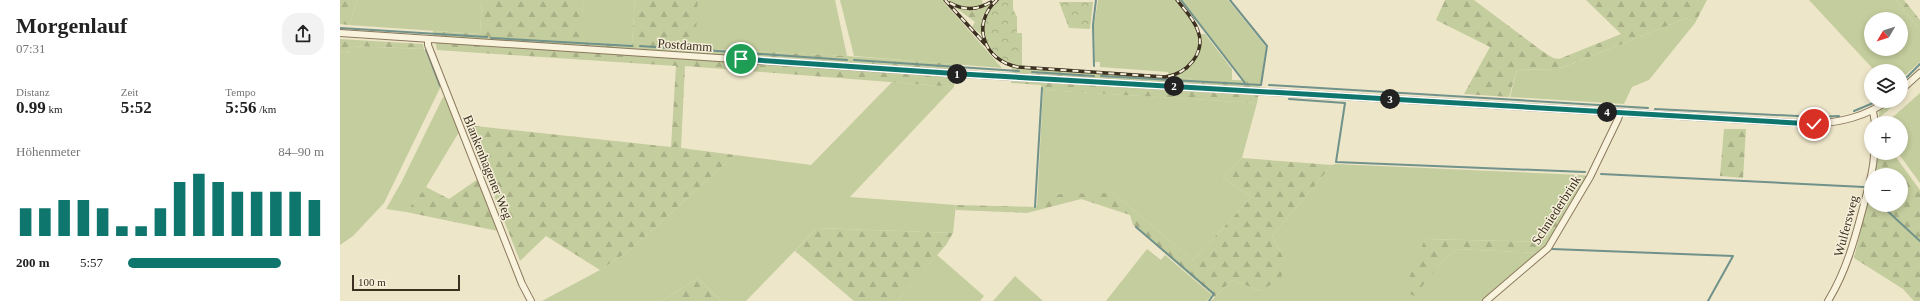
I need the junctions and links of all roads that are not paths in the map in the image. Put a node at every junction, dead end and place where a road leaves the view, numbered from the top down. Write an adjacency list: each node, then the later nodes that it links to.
1 (340, 33): 2 (street, Postdamm)
2 (428, 40): 7 (street, Postdamm); 10 (street, Blankenhagener Weg)
3 (1920, 73): 4 (street)
4 (1908, 84)
5 (1877, 108): 6 (street, Postdamm)
6 (1873, 111): 7 (street, Postdamm); 8 (street)
7 (1620, 113): 11 (street, Schniederbrink)
8 (1874, 116)
9 (1873, 160): 12 (street, Wulfersweg)
10 (531, 301)
11 (1486, 301)
12 (1828, 301)

